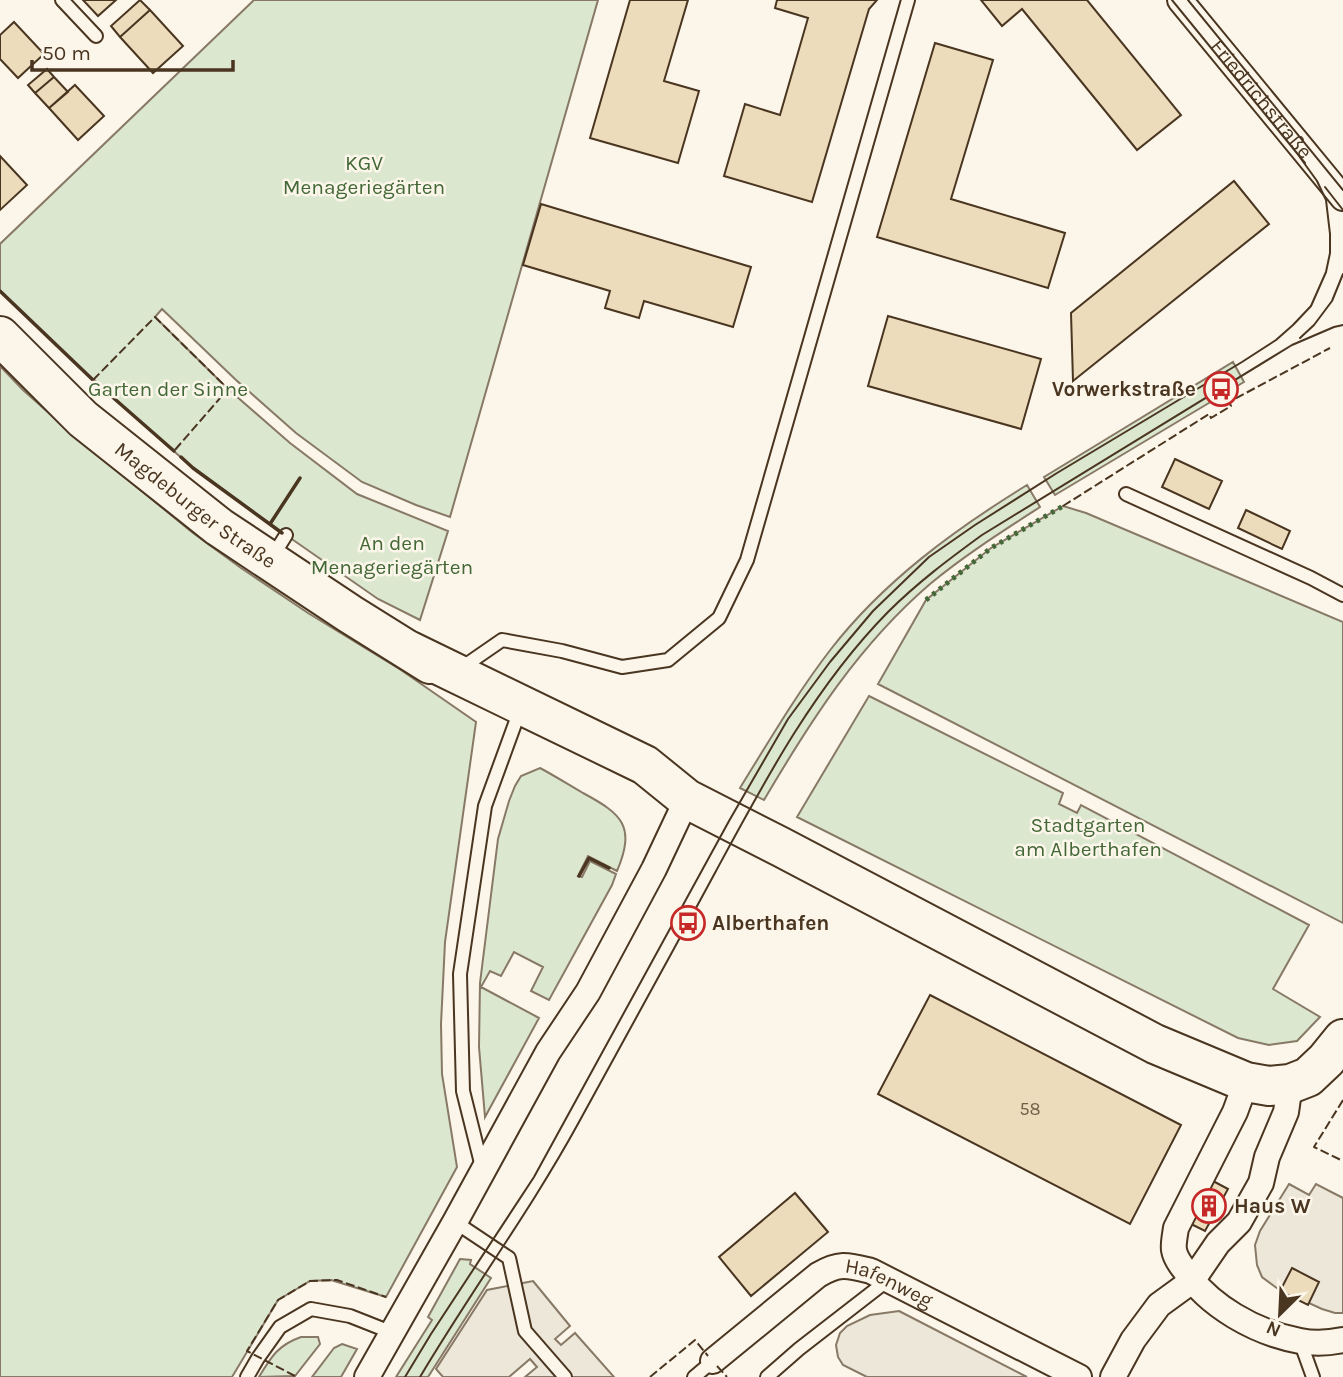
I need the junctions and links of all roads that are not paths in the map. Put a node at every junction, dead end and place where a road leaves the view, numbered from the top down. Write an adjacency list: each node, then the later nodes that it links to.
1 (62, 0): 4 (lane)
2 (908, 0): 10 (lane)
3 (1180, 0): 5 (street, Friedrichstraße)
4 (96, 36)
5 (1343, 198)
6 (0, 336): 9 (main road, Magdeburger Straße)
7 (1126, 494): 8 (lane)
8 (1343, 596)
9 (410, 650): 10 (main road, Magdeburger Straße); 11 (main road, Magdeburger Straße)
10 (455, 672): 12 (main road, Magdeburger Straße)
11 (516, 721): 12 (main road, Magdeburger Straße); 16 (lane)
12 (687, 799): 14 (main road, Magdeburger Straße); 16 (street)
13 (1343, 1039): 15 (main road)
14 (1246, 1082): 15 (main road, Magdeburger Straße); 19 (street)
15 (1290, 1084): 19 (street)
16 (483, 1171): 17 (street)
17 (455, 1222): 20 (street); 26 (lane)
18 (888, 1280): 23 (street, Hafenweg); 28 (lane); 29 (street, Hafenweg)
19 (1192, 1281): 22 (street); 30 (street)
20 (393, 1333): 24 (lane); 25 (street)
21 (1343, 1340): 22 (street)
22 (1300, 1341): 31 (lane)
23 (713, 1361): 27 (lane)
24 (247, 1377)
25 (367, 1377)
26 (565, 1377)
27 (694, 1377)
28 (767, 1377)
29 (1078, 1377)
30 (1114, 1377)
31 (1312, 1377)

